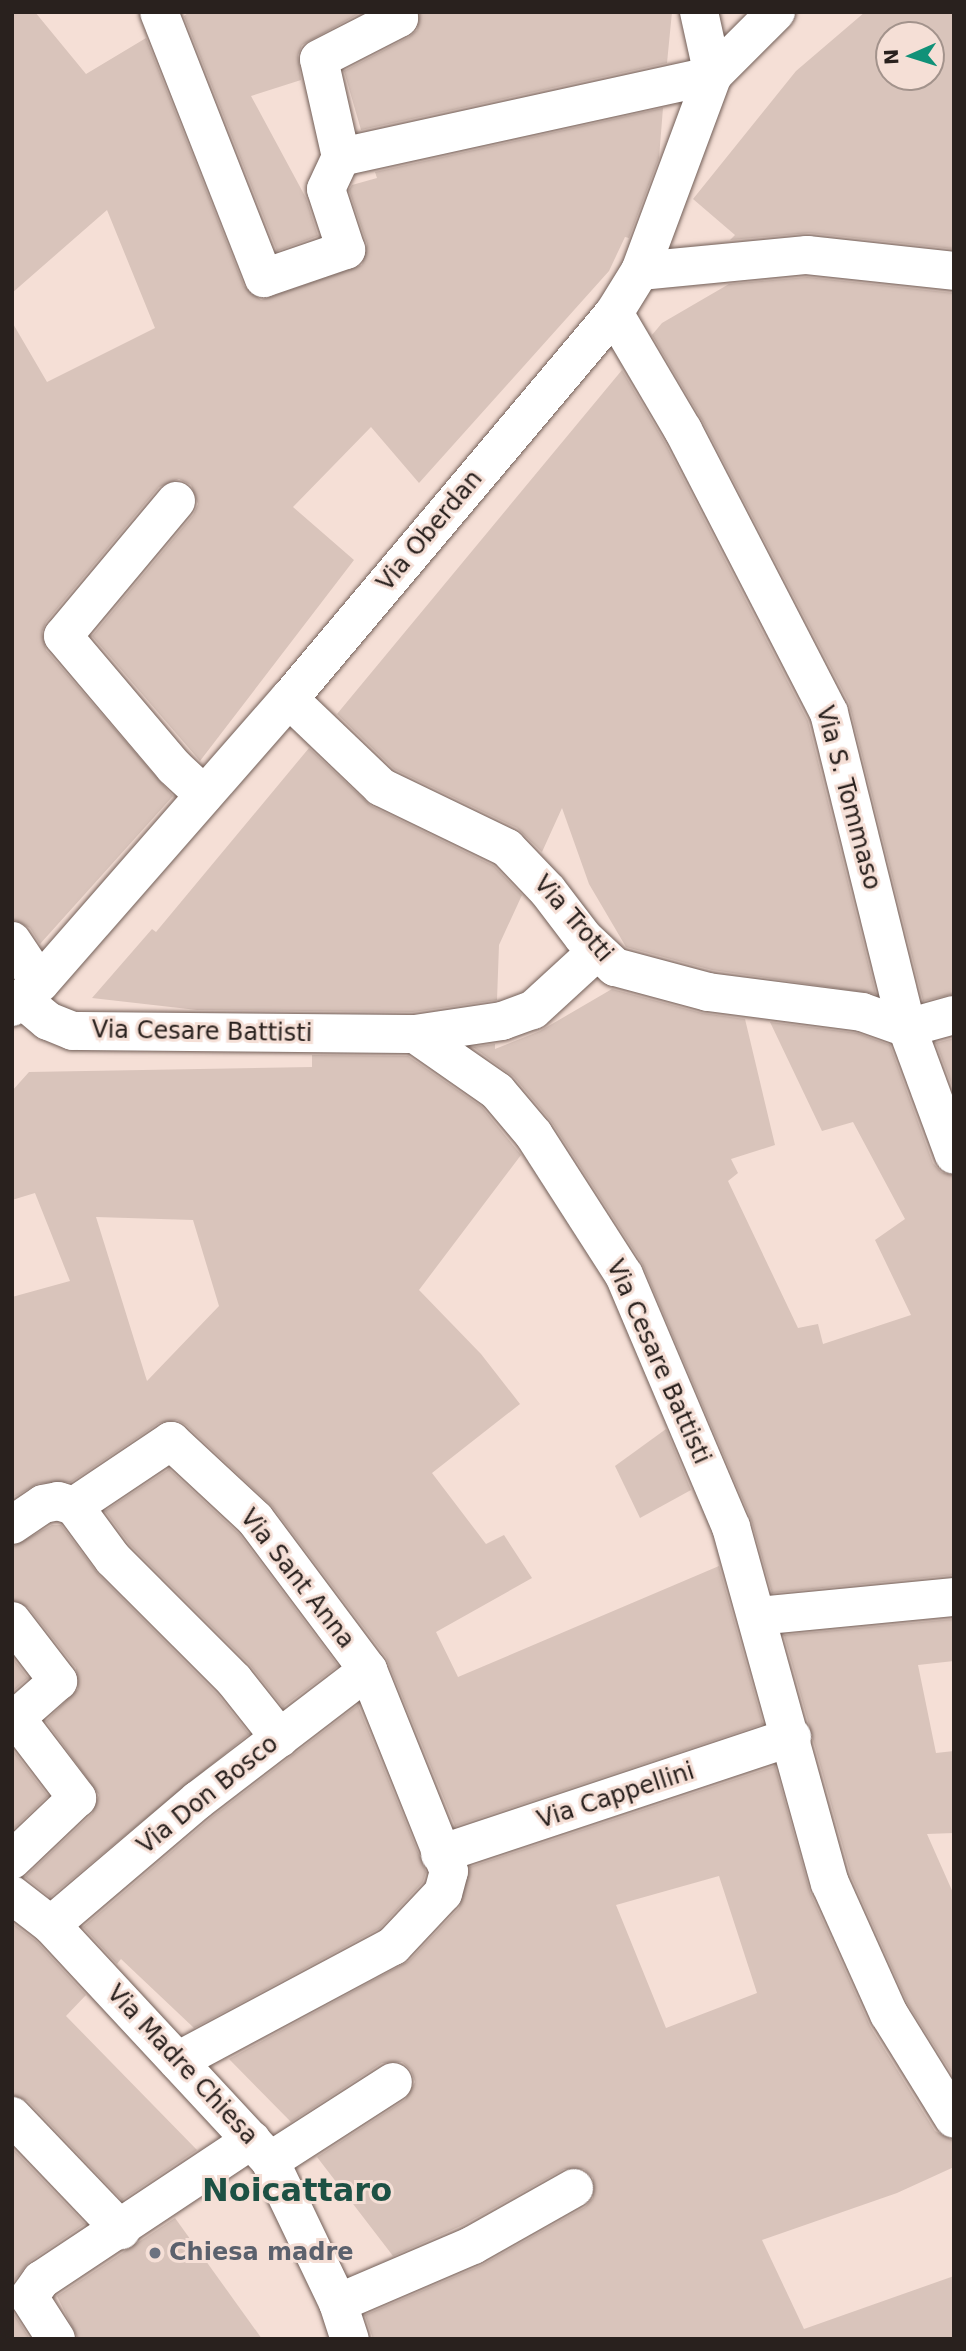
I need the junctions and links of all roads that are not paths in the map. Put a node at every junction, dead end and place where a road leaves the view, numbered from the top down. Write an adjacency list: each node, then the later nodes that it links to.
1 (159, 12): 6 (street)
2 (397, 12): 6 (street)
3 (699, 12): 5 (street)
4 (776, 12): 5 (street, Via Oberdan)
5 (713, 75): 6 (street); 7 (street, Via Oberdan)
6 (341, 157)
7 (640, 271): 8 (street); 9 (street, Via Oberdan)
8 (954, 271)
9 (614, 313): 11 (street, Via Oberdan); 17 (street, Via S. Tommaso)
10 (176, 501): 12 (street)
11 (289, 699): 12 (street, Via Oberdan); 14 (street, Via Trotti)
12 (204, 795): 15 (street, Via Oberdan)
13 (12, 941): 15 (street, Via Cesare Battisti)
14 (596, 952): 17 (street, Via Trotti); 18 (street)
15 (26, 997): 18 (street, Via Cesare Battisti)
16 (954, 1016): 17 (street)
17 (907, 1028): 19 (street, Via S. Tommaso)
18 (415, 1034): 23 (street, Via Cesare Battisti)
19 (954, 1155)
20 (74, 1506): 21 (street); 25 (street, Via Sant Anna); 27 (street)
21 (12, 1525)
22 (954, 1597): 23 (street)
23 (757, 1616): 26 (street, Via Cesare Battisti)
24 (12, 1621): 28 (street)
25 (368, 1670): 27 (street, Via Don Bosco); 29 (street, Via Sant Anna)
26 (792, 1737): 29 (street, Via Cappellini); 35 (street, Via Cesare Battisti)
27 (280, 1738): 31 (street, Via Don Bosco)
28 (12, 1860)
29 (444, 1862): 32 (street)
30 (12, 1895): 31 (street, Via Madre Chiesa)
31 (51, 1925): 32 (street, Via Madre Chiesa)
32 (178, 2061): 36 (street, Via Madre Chiesa)
33 (393, 2082): 36 (street)
34 (12, 2116): 38 (street)
35 (954, 2119)
36 (261, 2150): 38 (street); 39 (street, Via Madre Chiesa)
37 (574, 2188): 39 (street)
38 (121, 2230): 40 (street)
39 (338, 2303): 41 (street, Via Madre Chiesa)
40 (56, 2339)
41 (350, 2339)

